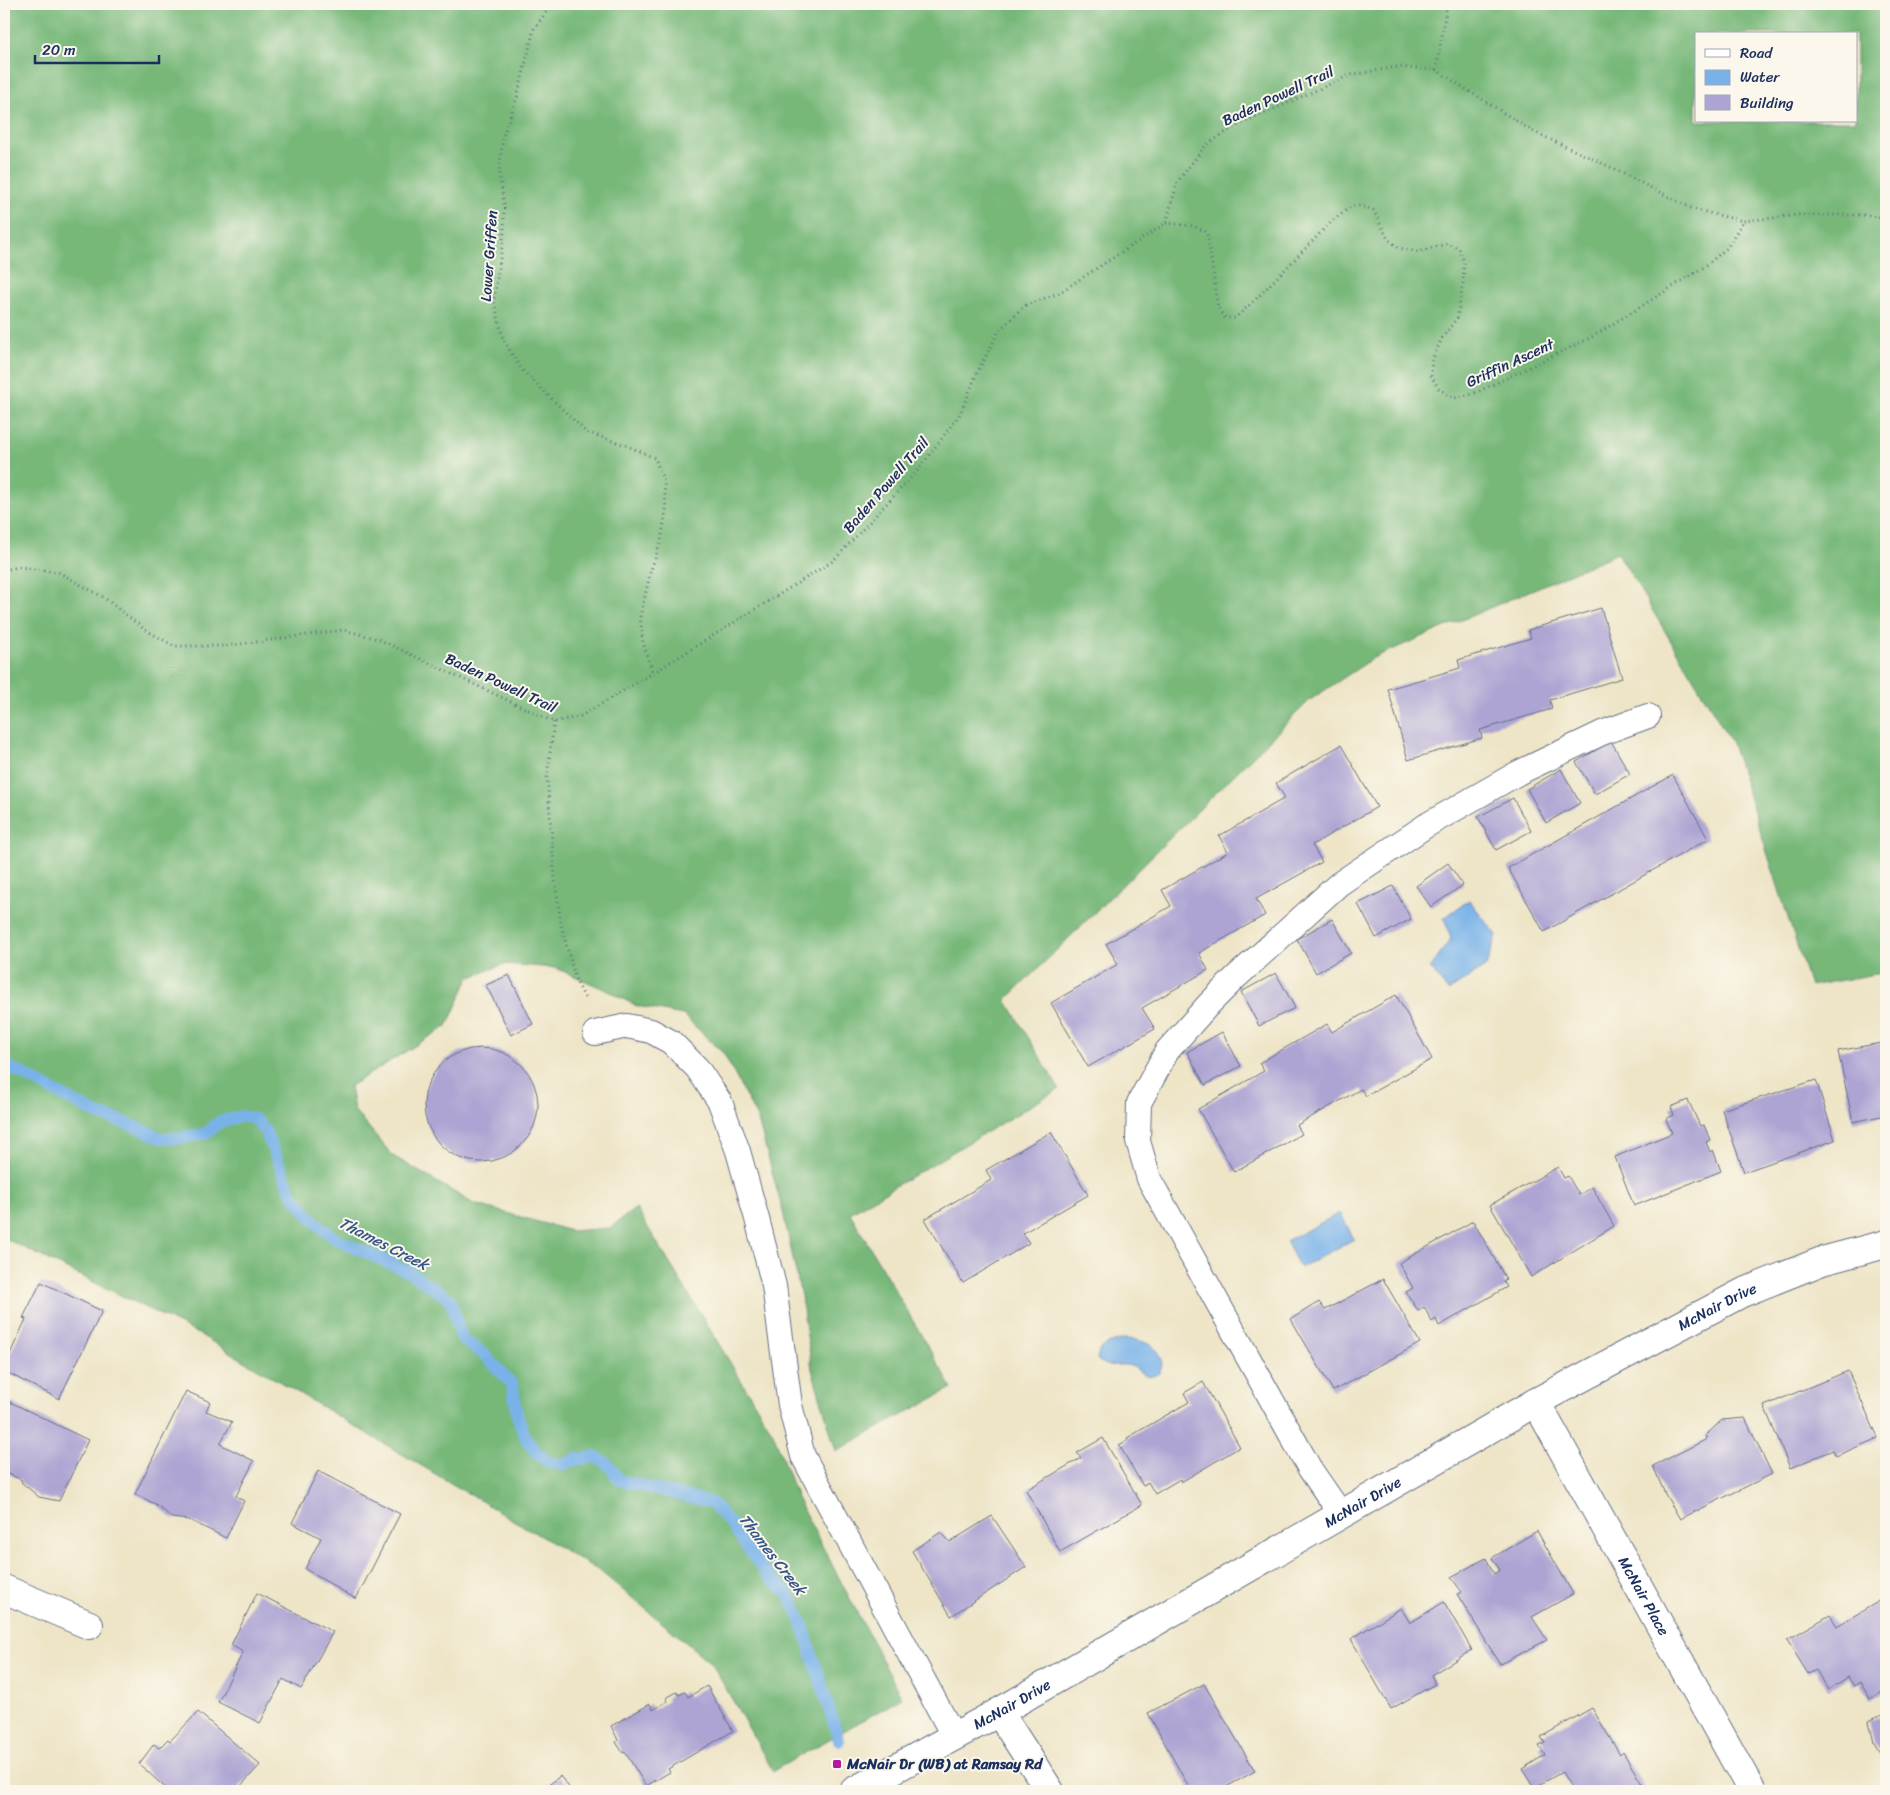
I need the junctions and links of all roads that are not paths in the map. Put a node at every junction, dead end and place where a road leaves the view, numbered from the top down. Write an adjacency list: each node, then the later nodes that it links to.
1 (1648, 716): 5 (lane)
2 (599, 1032): 9 (lane)
3 (1886, 1244): 4 (street, McNair Drive)
4 (1536, 1402): 5 (street, McNair Drive); 12 (street, McNair Place)
5 (1341, 1514): 8 (street, McNair Drive)
6 (4, 1589): 7 (street)
7 (89, 1625)
8 (999, 1712): 9 (street, McNair Drive); 11 (street)
9 (954, 1737): 10 (street, McNair Drive)
10 (854, 1791)
11 (1050, 1791)
12 (1752, 1791)

